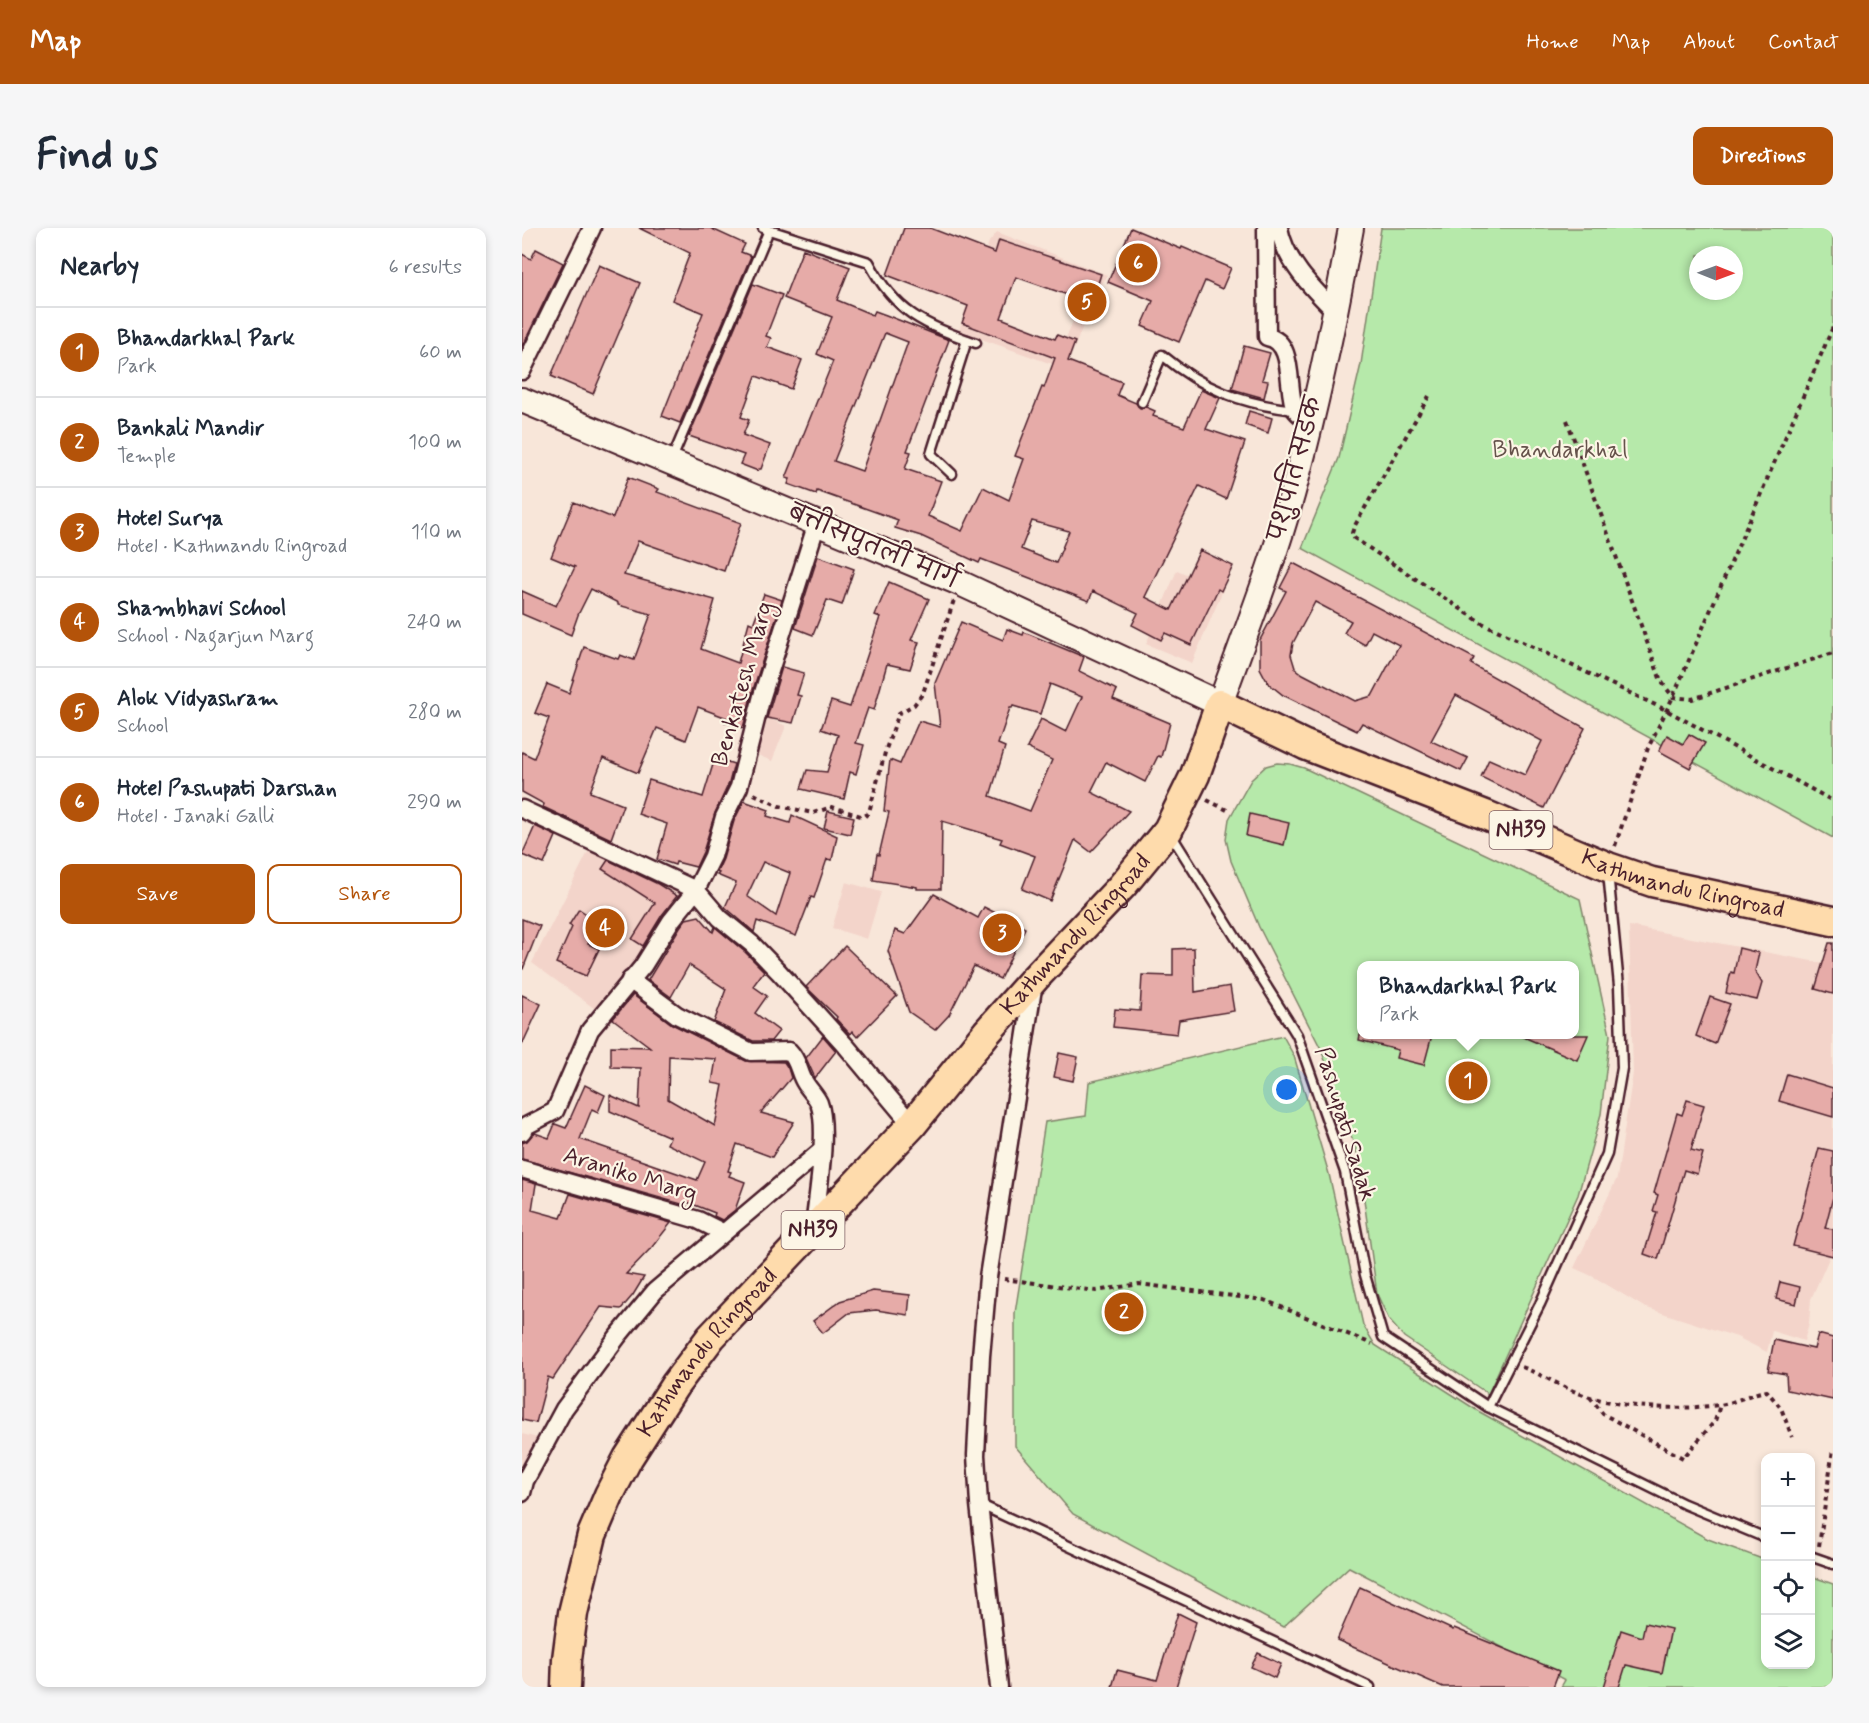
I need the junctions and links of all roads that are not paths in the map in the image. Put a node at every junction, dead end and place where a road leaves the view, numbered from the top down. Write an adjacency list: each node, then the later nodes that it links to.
1 (592, 228): 9 (street)
2 (1266, 228): 12 (street)
3 (1279, 228): 6 (street)
4 (1351, 228): 6 (main road, पशुपति सडक)
5 (766, 229): 7 (lane); 13 (lane)
6 (1335, 310): 12 (main road, पशुपति सडक)
7 (966, 340): 8 (lane); 14 (lane)
8 (976, 343)
9 (522, 371)
10 (522, 400): 13 (main road, बत्तीसपुतली मार्ग)
11 (1142, 402): 12 (lane)
12 (1303, 416): 16 (main road, पशुपति सडक)
13 (670, 462): 15 (main road, बत्तीसपुतली मार्ग)
14 (952, 474)
15 (817, 523): 16 (main road, बत्तीसपुतली मार्ग); 20 (street, Benkatesh Marg)
16 (1220, 704): 18 (highway, Kathmandu Ringroad / NH39); 19 (highway, Kathmandu Ringroad / NH39)
17 (522, 809): 20 (street)
18 (1168, 830): 22 (highway, Kathmandu Ringroad / NH39); 30 (lane, Pashupati Sadak)
19 (1608, 867): 21 (highway, Kathmandu Ringroad / NH39); 30 (lane)
20 (696, 890): 23 (street, Benkatesh Marg); 24 (street)
21 (1833, 921)
22 (1035, 978): 24 (highway, Kathmandu Ringroad / NH39); 32 (street)
23 (630, 980): 25 (street, Benkatesh Marg); 26 (street)
24 (912, 1125): 28 (highway, Kathmandu Ringroad / NH39)
25 (522, 1132)
26 (822, 1150): 28 (street); 29 (street)
27 (522, 1168): 29 (street, Araniko Marg)
28 (814, 1229): 36 (highway, Kathmandu Ringroad / NH39)
29 (722, 1232): 31 (street)
30 (1488, 1407): 33 (lane)
31 (522, 1493)
32 (979, 1504): 37 (street); 38 (lane)
33 (1761, 1536)
34 (1815, 1557): 35 (lane)
35 (1833, 1564)
36 (566, 1687)
37 (999, 1687)
38 (1370, 1687)

